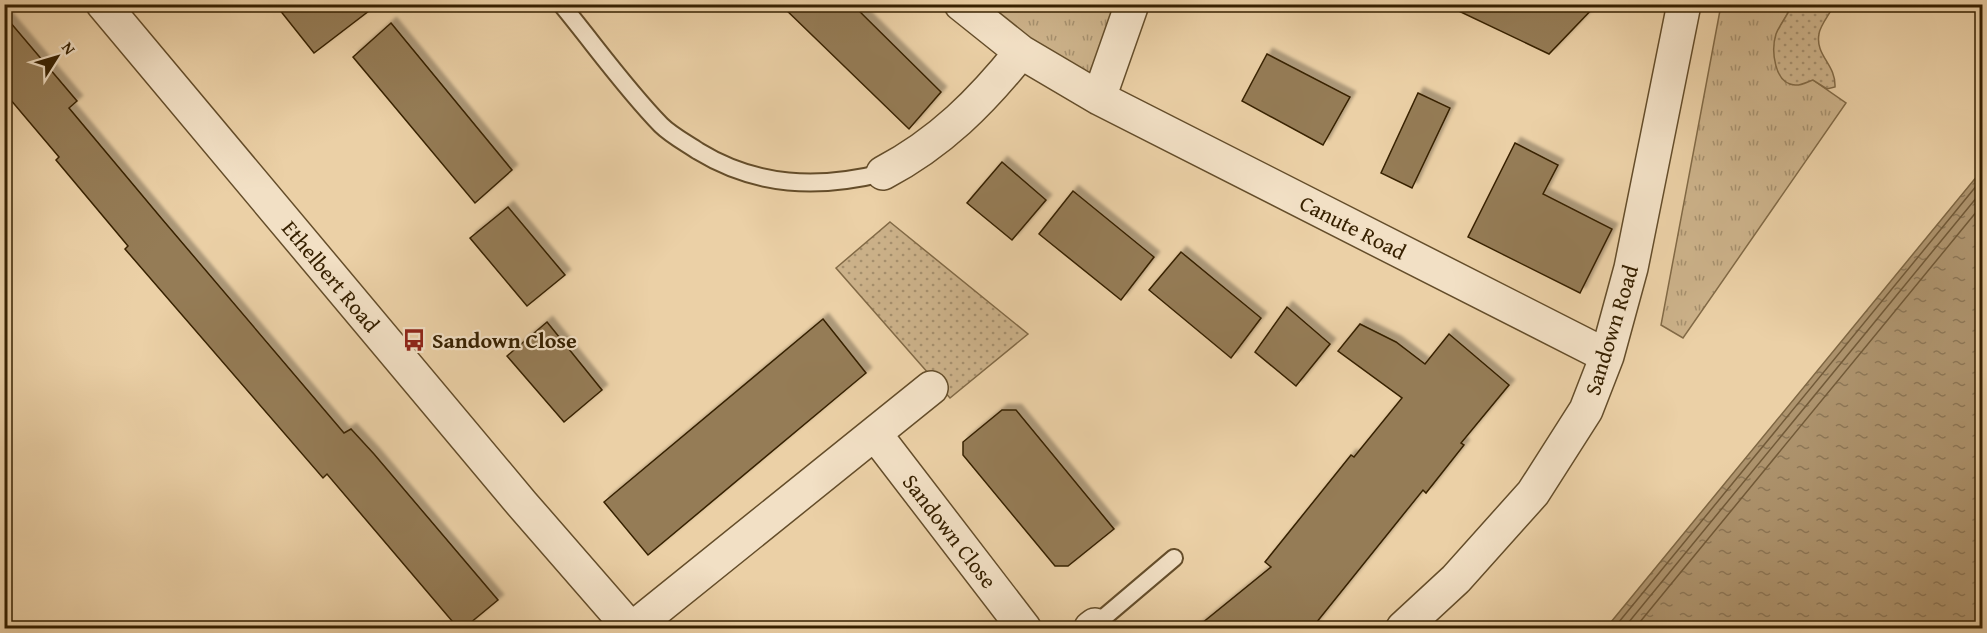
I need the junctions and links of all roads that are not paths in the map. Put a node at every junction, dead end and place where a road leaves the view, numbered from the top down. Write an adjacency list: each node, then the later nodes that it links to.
1 (103, 4): 14 (street, Ethelbert Road)
2 (561, 4): 8 (lane)
3 (961, 4): 6 (street, Canute Road)
4 (1132, 4): 7 (street)
5 (1684, 4): 9 (street, Sandown Road)
6 (1020, 52): 7 (street, Canute Road); 8 (street)
7 (1099, 98): 9 (street, Canute Road)
8 (883, 173)
9 (1607, 356): 16 (street, Sandown Road)
10 (931, 388): 11 (street)
11 (875, 434): 14 (street); 15 (street, Sandown Close)
12 (1174, 558): 13 (lane)
13 (1093, 627)
14 (632, 628)
15 (1024, 628)
16 (1403, 628)

